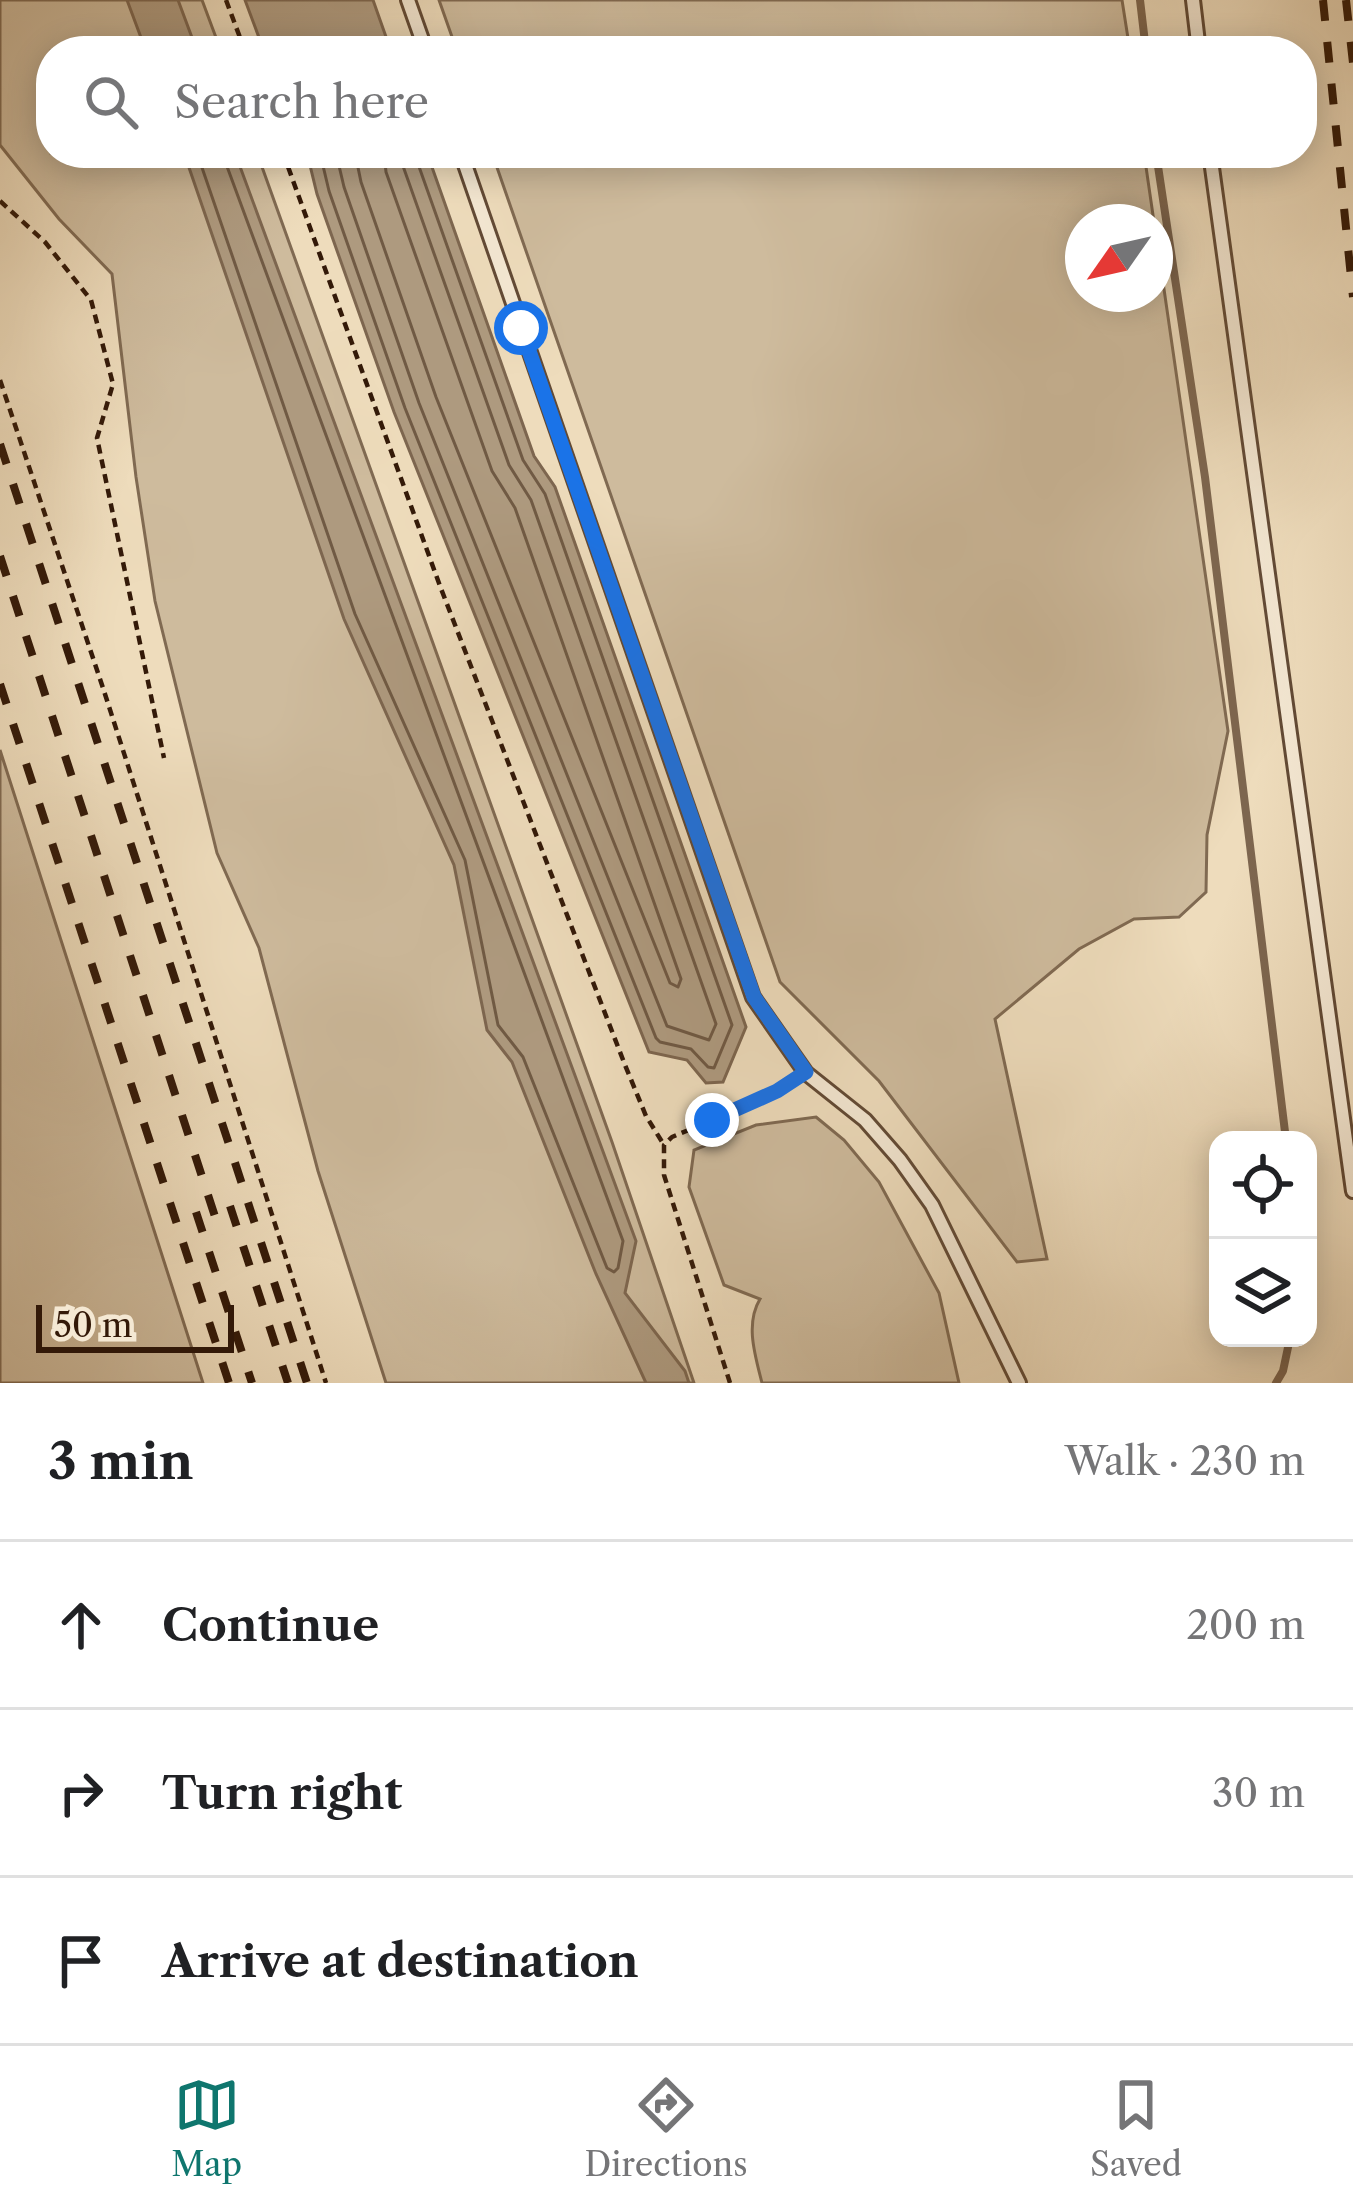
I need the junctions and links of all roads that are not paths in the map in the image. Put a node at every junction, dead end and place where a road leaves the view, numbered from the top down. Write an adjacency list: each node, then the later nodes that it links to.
1 (408, 0): 3 (lane)
2 (1193, 0): 4 (lane)
3 (421, 36)
4 (1197, 36)
5 (466, 168): 8 (lane)
6 (1212, 168): 7 (lane)
7 (1353, 1191)
8 (1019, 1383)

